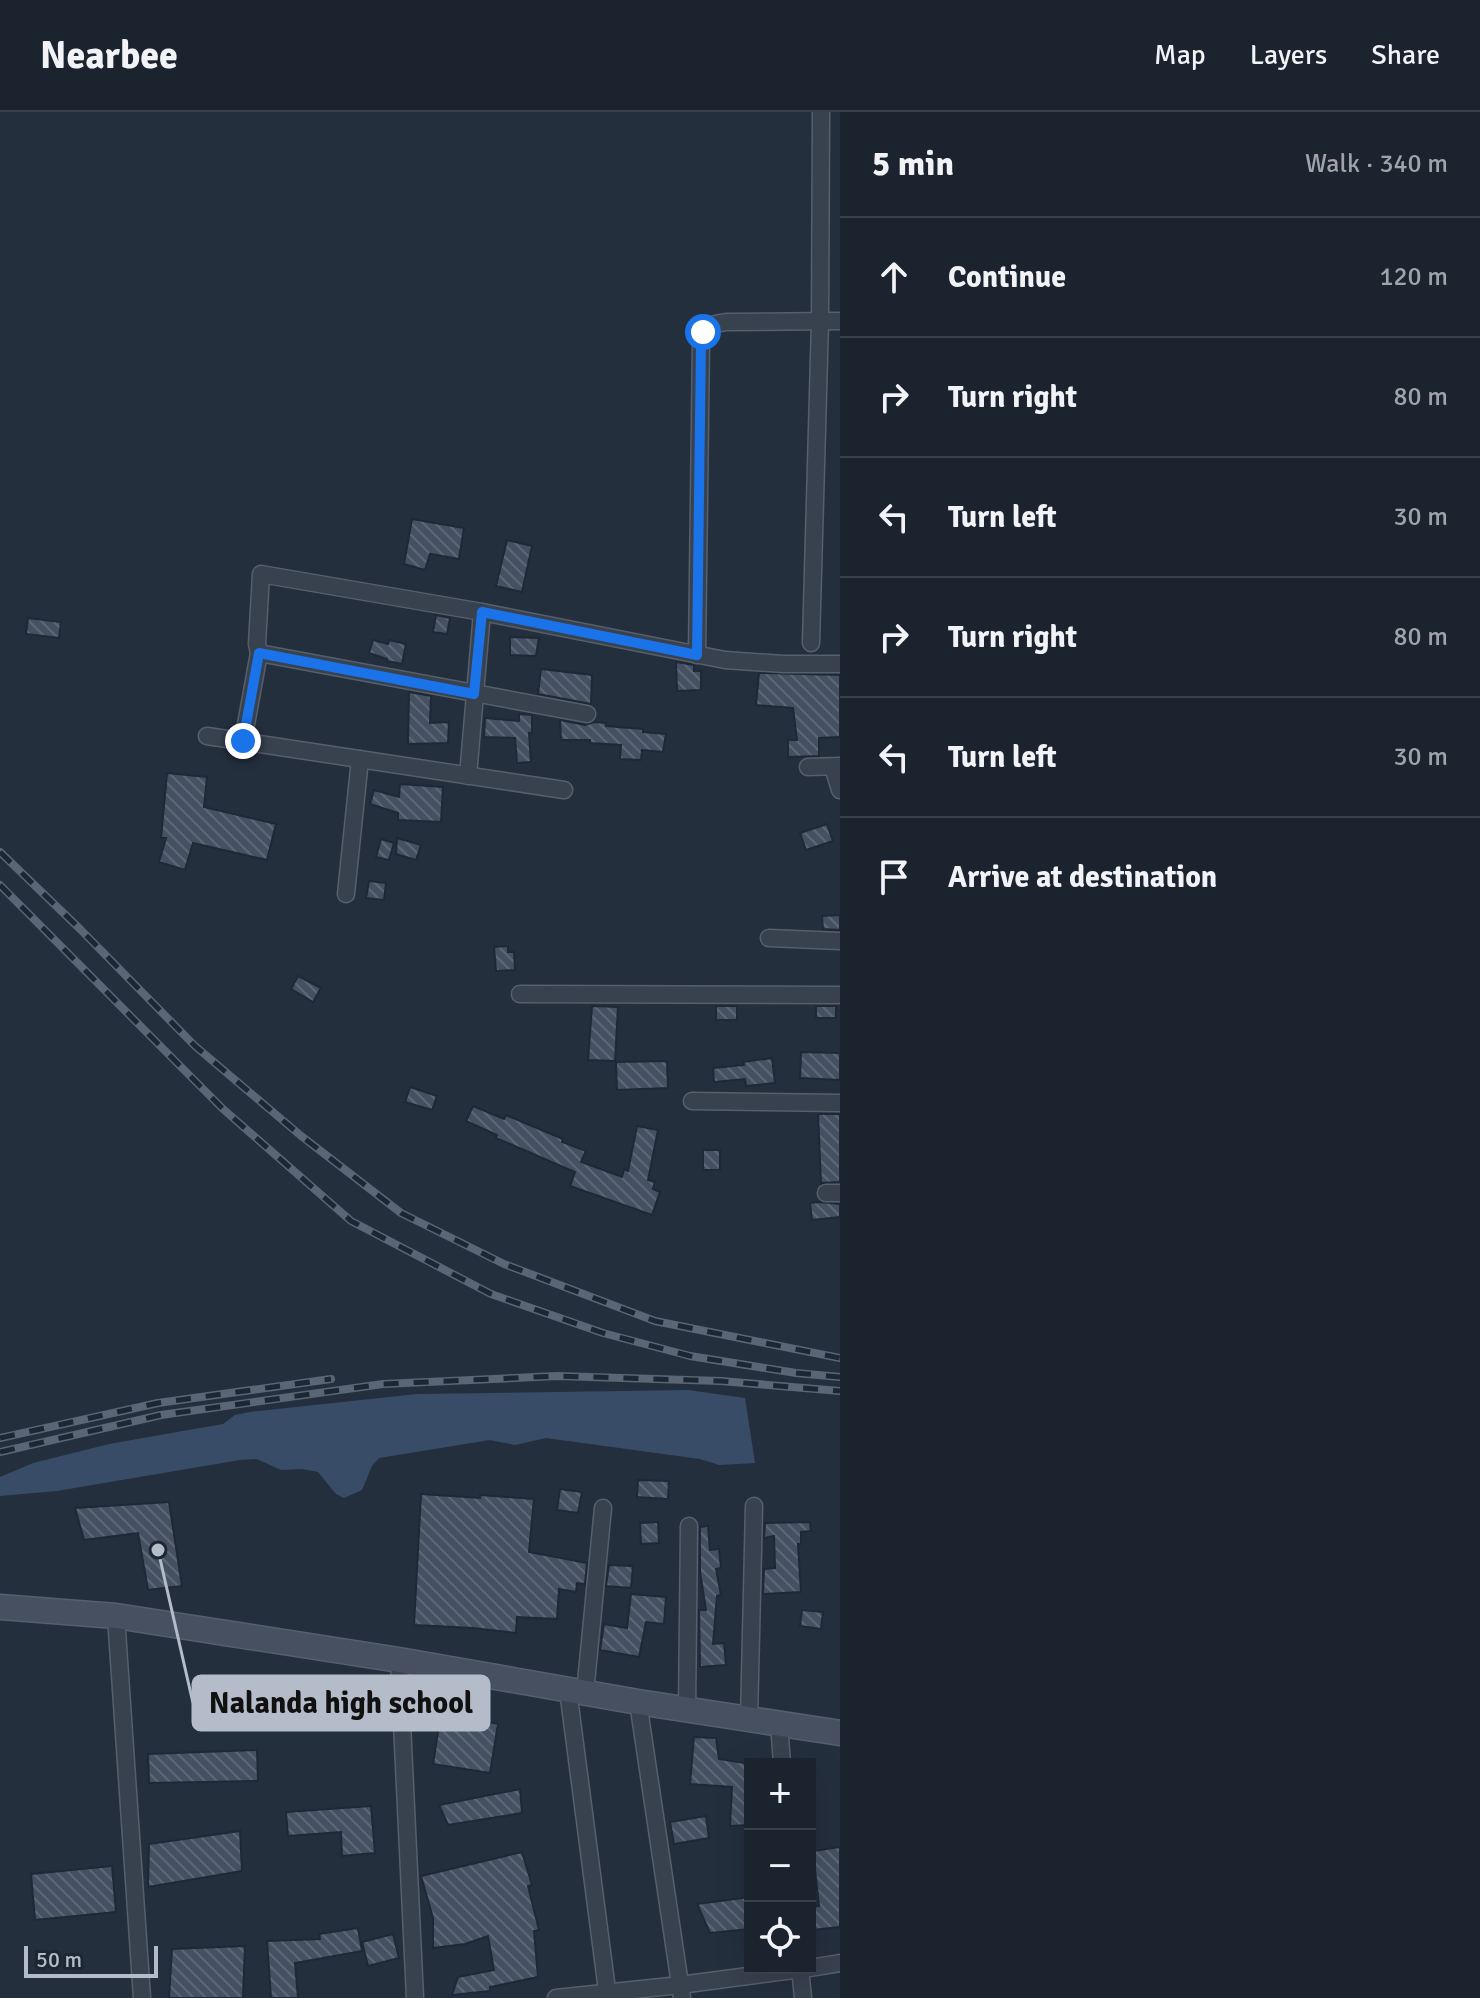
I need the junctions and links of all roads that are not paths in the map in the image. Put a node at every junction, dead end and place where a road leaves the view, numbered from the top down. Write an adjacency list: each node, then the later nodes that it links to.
1 (821, 112): 3 (street)
2 (840, 321): 3 (street)
3 (820, 322): 5 (street); 7 (street)
4 (482, 612): 6 (street); 7 (street); 9 (street)
5 (811, 643)
6 (259, 653): 9 (street); 12 (street)
7 (697, 655): 8 (street)
8 (840, 664)
9 (474, 694): 10 (street); 16 (street)
10 (587, 714)
11 (207, 736): 12 (street)
12 (243, 741): 13 (street)
13 (360, 759): 16 (street); 19 (street)
14 (808, 767): 15 (street)
15 (837, 767): 18 (street)
16 (468, 776): 17 (street)
17 (564, 790)
18 (840, 790)
19 (346, 894)
20 (769, 938): 21 (street)
21 (840, 941)
22 (520, 994): 23 (street)
23 (840, 995)
24 (692, 1101): 25 (street)
25 (840, 1103)
26 (754, 1506): 35 (street)
27 (603, 1508): 32 (street)
28 (689, 1526): 34 (street)
29 (0, 1607): 30 (street)
30 (116, 1616): 31 (street); 45 (street)
31 (399, 1660): 32 (street); 46 (street)
32 (576, 1691): 33 (street); 44 (street)
33 (638, 1702): 34 (street); 43 (street)
34 (687, 1710): 35 (street)
35 (749, 1719): 36 (street)
36 (779, 1723): 37 (street); 38 (street)
37 (840, 1733)
38 (782, 1758)
39 (840, 1963): 40 (street)
40 (816, 1966)
41 (774, 1974): 43 (street)
42 (805, 1974): 48 (street)
43 (681, 1992): 44 (street)
44 (608, 1995): 47 (street)
45 (142, 1998)
46 (415, 1998)
47 (556, 1998)
48 (803, 1998)

